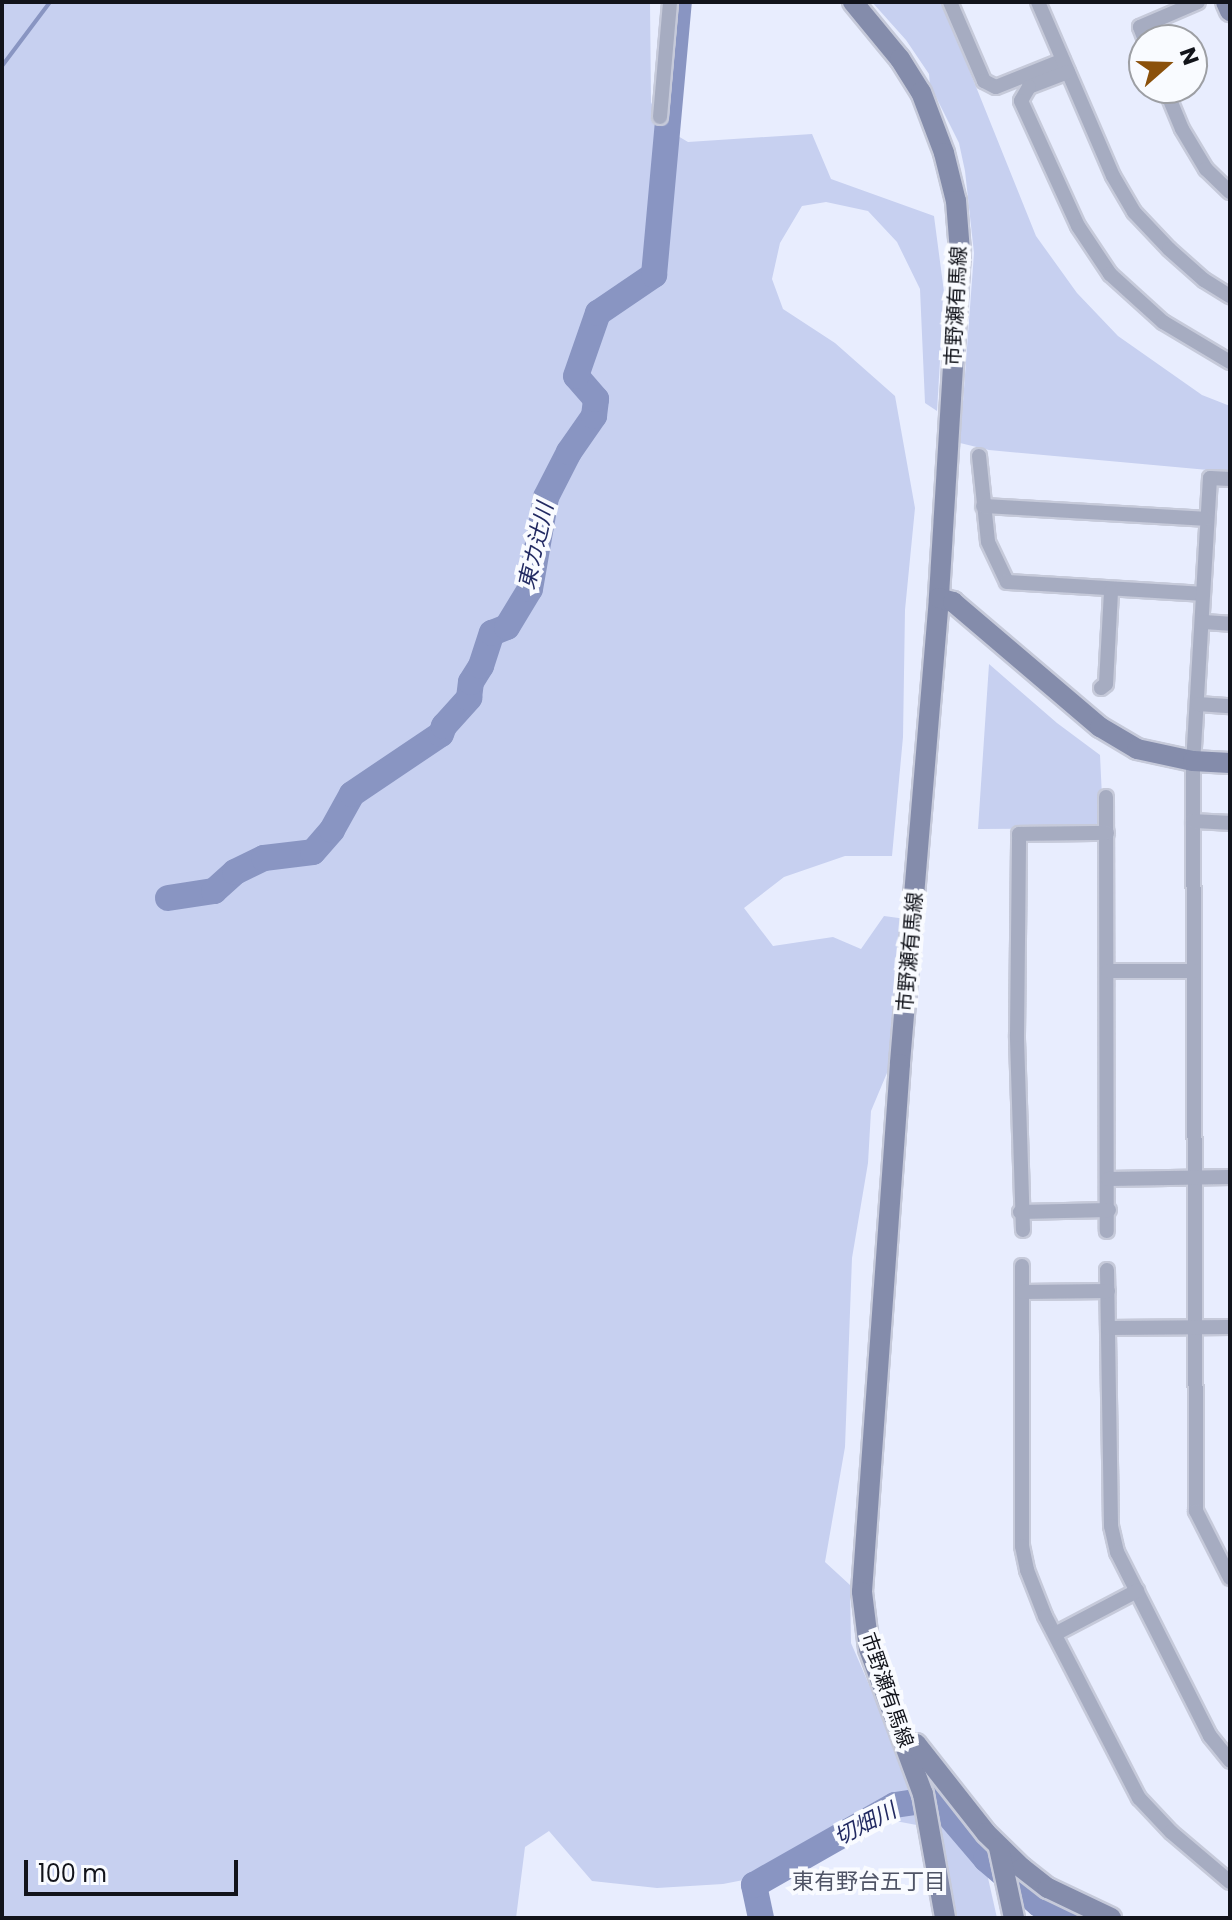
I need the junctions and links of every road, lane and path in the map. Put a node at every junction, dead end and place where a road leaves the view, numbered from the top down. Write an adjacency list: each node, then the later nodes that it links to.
1 (670, 2): 11 (street)
2 (853, 2): 21 (main road, 市野瀬有馬線)
3 (950, 2): 9 (street)
4 (1038, 2): 9 (street)
5 (1198, 2): 8 (street)
6 (1226, 2): 7 (main road)
7 (1230, 11)
8 (1147, 24)
9 (1066, 66): 13 (street); 14 (street)
10 (1172, 104): 12 (street)
11 (660, 117)
12 (1230, 192)
13 (1230, 296)
14 (1230, 362)
15 (979, 456): 17 (street)
16 (1230, 479): 18 (street)
17 (983, 506): 18 (street); 19 (street)
18 (1206, 519): 20 (street)
19 (1111, 591): 20 (street); 24 (street)
20 (1202, 594): 22 (street)
21 (939, 598): 27 (main road); 52 (main road, 市野瀬有馬線)
22 (1204, 622): 23 (street); 25 (street)
23 (1230, 624)
24 (1101, 688)
25 (1198, 704): 26 (street); 27 (street)
26 (1230, 706)
27 (1193, 761): 28 (main road); 30 (street)
28 (1230, 763)
29 (1106, 797): 32 (street)
30 (1193, 821): 31 (street); 34 (street)
31 (1230, 823)
32 (1107, 833): 33 (street); 39 (street)
33 (1108, 971): 34 (street); 37 (street)
34 (1194, 971): 35 (street)
35 (1195, 1177): 36 (street); 37 (street); 46 (street)
36 (1230, 1177)
37 (1108, 1179): 38 (street)
38 (1109, 1210): 39 (street); 41 (street)
39 (1020, 1212): 40 (street)
40 (1023, 1230)
41 (1107, 1231)
42 (1022, 1266): 45 (street)
43 (1107, 1270): 44 (street)
44 (1108, 1291): 45 (street); 48 (street)
45 (1022, 1292): 51 (street)
46 (1196, 1327): 47 (street); 48 (street); 49 (street)
47 (1230, 1327)
48 (1108, 1328): 50 (street)
49 (1230, 1578)
50 (1137, 1591): 51 (street); 53 (street)
51 (1055, 1634): 55 (street)
52 (906, 1746): 54 (main road); 56 (main road, 市野瀬有馬線)
53 (1230, 1761)
54 (999, 1848): 57 (main road); 58 (main road)
55 (1230, 1882)
56 (945, 1918)
57 (1014, 1918)
58 (1111, 1918)

